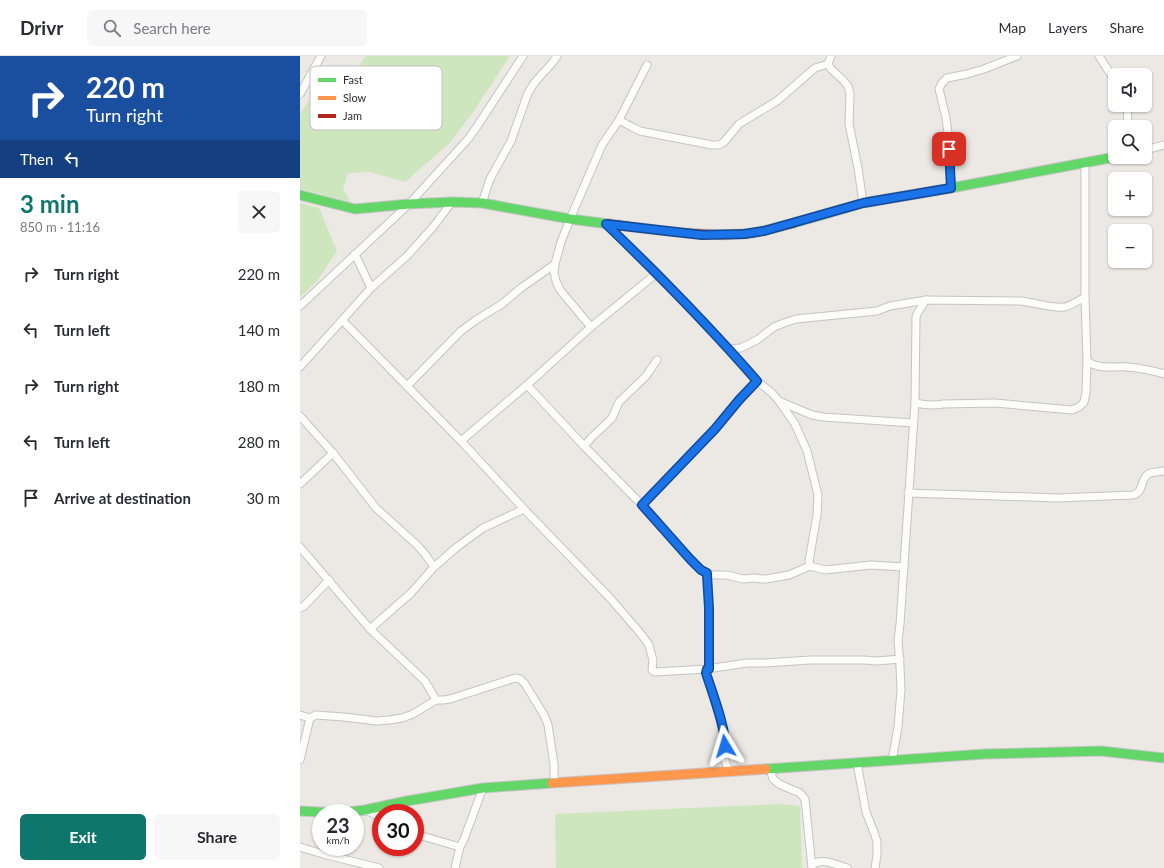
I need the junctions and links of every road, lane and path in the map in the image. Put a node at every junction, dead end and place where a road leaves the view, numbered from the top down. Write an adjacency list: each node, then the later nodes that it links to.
1 (321, 56): 9 (street)
2 (523, 56): 23 (street)
3 (557, 56): 21 (street)
4 (831, 56): 7 (street)
5 (1017, 56): 18 (street)
6 (1103, 58): 10 (street)
7 (828, 64): 13 (street); 22 (street)
8 (647, 65): 13 (street)
9 (315, 66)
10 (1108, 68)
11 (310, 76): 12 (street)
12 (300, 94)
13 (619, 120): 24 (street)
14 (1164, 145): 15 (street)
15 (1152, 148)
16 (1108, 158): 17 (street)
17 (1085, 163): 18 (street); 30 (street)
18 (951, 188): 22 (street)
19 (300, 195): 23 (street)
20 (452, 202): 21 (street); 23 (street); 29 (street)
21 (482, 203): 24 (street)
22 (863, 203): 25 (street)
23 (409, 204): 26 (street)
24 (570, 219): 25 (street); 27 (street)
25 (606, 224): 28 (street)
26 (355, 254): 29 (street); 32 (street)
27 (555, 264): 34 (street); 42 (street)
28 (657, 273): 34 (street); 35 (street)
29 (371, 288): 33 (street)
30 (1085, 297): 31 (street); 37 (street)
31 (926, 300): 35 (street); 44 (street)
32 (300, 306)
33 (343, 320): 38 (street); 42 (street)
34 (591, 327): 41 (street)
35 (729, 349): 40 (street)
36 (657, 360): 48 (street)
37 (1087, 360): 39 (street); 44 (street)
38 (300, 367)
39 (1164, 374)
40 (757, 381): 43 (street); 53 (street)
41 (527, 385): 47 (street); 48 (street)
42 (407, 386): 47 (street)
43 (779, 401): 46 (street); 56 (street)
44 (915, 402): 46 (street)
45 (300, 416): 49 (street)
46 (913, 423): 52 (street)
47 (461, 441): 54 (street)
48 (584, 446): 53 (street)
49 (333, 453): 51 (street); 58 (street)
50 (1164, 471): 52 (street)
51 (300, 484)
52 (908, 493): 57 (street)
53 (642, 505): 59 (street)
54 (524, 509): 58 (street); 64 (street)
55 (300, 547): 60 (street)
56 (810, 566): 57 (street); 59 (street)
57 (904, 567): 63 (street)
58 (434, 568): 62 (street)
59 (707, 575): 64 (street)
60 (329, 580): 61 (street); 62 (street)
61 (300, 608)
62 (370, 628): 65 (street)
63 (900, 659): 64 (street); 70 (street)
64 (708, 669): 73 (street)
65 (436, 700): 67 (street); 74 (street)
66 (300, 715): 67 (street)
67 (310, 718): 69 (street)
68 (1164, 758): 70 (street)
69 (300, 760)
70 (892, 761): 71 (street)
71 (857, 763): 72 (street); 86 (street)
72 (770, 769): 73 (street); 82 (street)
73 (730, 772): 74 (street)
74 (554, 783): 75 (street)
75 (482, 788): 76 (street); 81 (street)
76 (365, 810): 77 (street); 78 (street)
77 (300, 811)
78 (372, 813)
79 (424, 837): 81 (street)
80 (300, 847): 83 (street)
81 (460, 847): 84 (street)
82 (812, 866): 85 (street)
83 (379, 868)
84 (455, 868)
85 (847, 868)
86 (876, 868)

